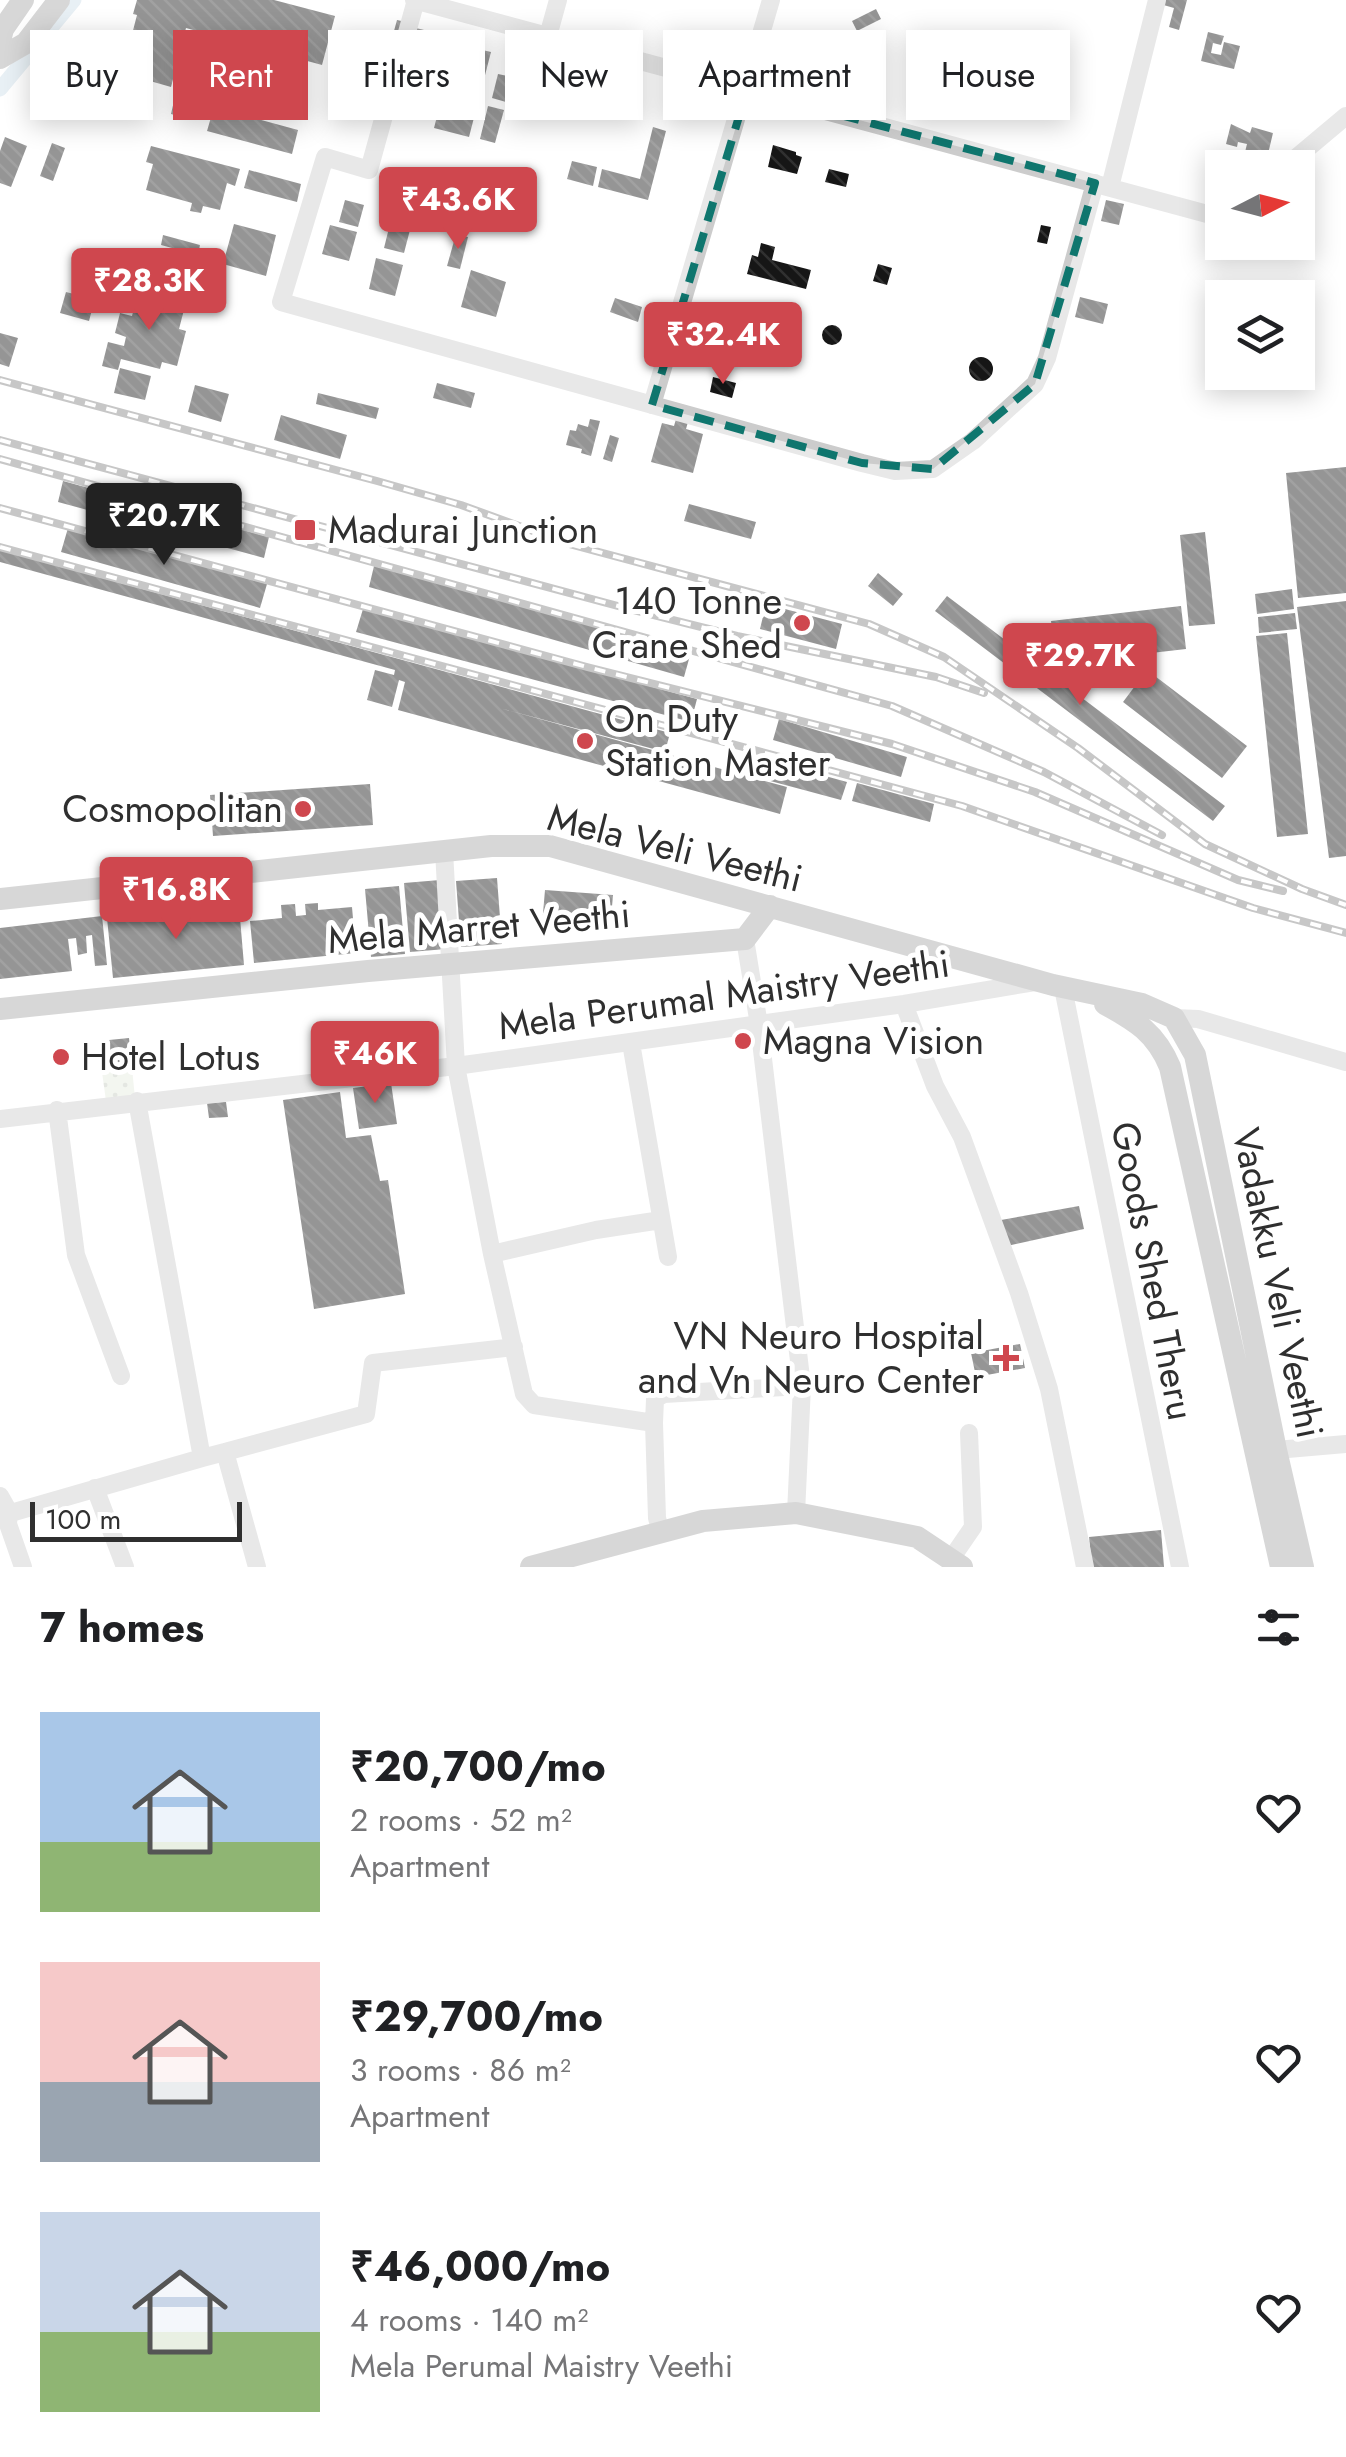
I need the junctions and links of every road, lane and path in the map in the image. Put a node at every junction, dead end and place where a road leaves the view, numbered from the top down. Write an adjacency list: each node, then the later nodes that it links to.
1 (24, 0): 10 (main road)
2 (58, 0): 11 (main road)
3 (415, 0): 7 (street); 18 (street)
4 (558, 0): 8 (street)
5 (771, 0): 9 (street)
6 (1157, 0): 16 (street)
7 (526, 30)
8 (550, 30)
9 (763, 30)
10 (0, 41)
11 (0, 58)
12 (1346, 116): 15 (street)
13 (738, 120): 18 (street)
14 (859, 120): 16 (street)
15 (1305, 150)
16 (1102, 185): 17 (street); 18 (street)
17 (1205, 213)
18 (652, 405)
19 (444, 851): 20 (main road, Mela Veli Veethi); 21 (main road, Mela Veli Veethi); 23 (street)
20 (0, 899)
21 (770, 906): 22 (main road); 24 (main road, Mela Veli Veethi)
22 (746, 938): 23 (main road, Mela Marret Veethi); 29 (street)
23 (451, 963): 27 (main road, Mela Marret Veethi); 32 (street)
24 (1039, 981): 25 (main road, Mela Veli Veethi); 26 (street, Mela Perumal Maistry Veethi)
25 (1074, 990): 28 (main road, Mela Veli Veethi); 33 (main road, Mela Veli Veethi); 59 (street, Goods Shed Theru)
26 (904, 1004): 29 (street, Mela Perumal Maistry Veethi); 58 (street)
27 (0, 1009)
28 (1174, 1018): 31 (street); 33 (main road); 46 (main road, Vadakku Veli Veethi)
29 (759, 1025): 30 (street, Mela Perumal Maistry Veethi); 42 (street)
30 (631, 1043): 32 (street, Mela Perumal Maistry Veethi); 37 (street)
31 (1346, 1062)
32 (456, 1066): 34 (street, Mela Perumal Maistry Veethi); 38 (street)
33 (1170, 1067): 60 (main road, Vadakku Veli Veethi)
34 (137, 1101): 35 (street, Mela Perumal Maistry Veethi); 48 (street)
35 (57, 1110): 36 (street, Mela Perumal Maistry Veethi); 41 (street)
36 (0, 1119)
37 (662, 1220): 38 (street); 39 (street)
38 (492, 1254): 40 (street)
39 (668, 1257)
40 (514, 1347): 43 (street); 47 (street)
41 (121, 1376)
42 (802, 1386): 43 (street); 51 (street)
43 (654, 1424): 52 (street)
44 (969, 1433): 53 (street)
45 (1346, 1444): 46 (street)
46 (1276, 1450): 61 (main road, Vadakku Veli Veethi)
47 (225, 1452): 48 (street); 56 (street)
48 (202, 1458): 49 (street)
49 (95, 1488): 50 (street); 55 (street)
50 (3, 1508): 54 (street)
51 (796, 1513): 52 (main road); 53 (main road)
52 (661, 1533): 57 (main road)
53 (957, 1563)
54 (23, 1567)
55 (126, 1567)
56 (257, 1567)
57 (531, 1567)
58 (1085, 1567)
59 (1180, 1567)
60 (1281, 1567)
61 (1303, 1567)

